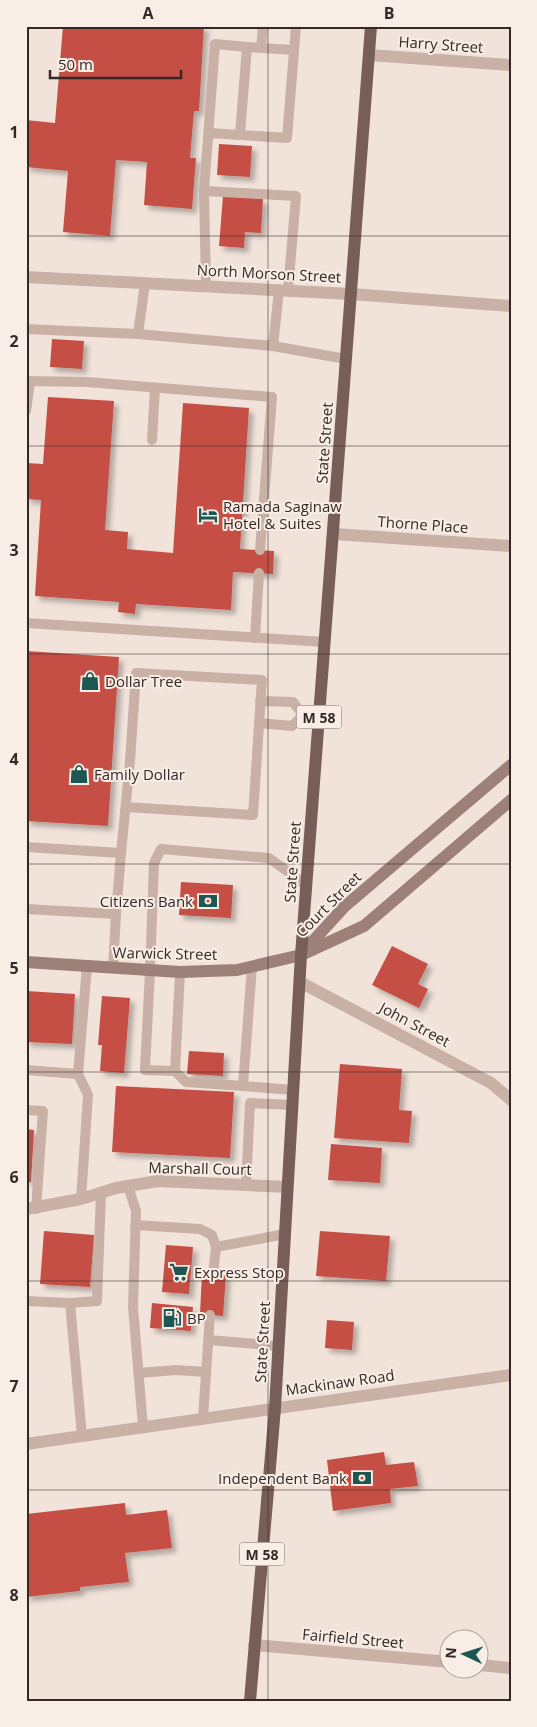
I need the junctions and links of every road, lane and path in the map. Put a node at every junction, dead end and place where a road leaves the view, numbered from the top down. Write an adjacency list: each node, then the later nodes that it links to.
1 (262, 26): 5 (lane)
2 (296, 26): 6 (lane)
3 (371, 26): 7 (main road, State Street / M 58)
4 (247, 47): 5 (lane); 9 (lane); 10 (lane)
5 (261, 48): 6 (lane)
6 (294, 50): 10 (lane)
7 (369, 55): 8 (street, Harry Street); 16 (main road, State Street / M 58)
8 (511, 65)
9 (209, 133): 10 (lane); 11 (lane)
10 (240, 134)
11 (204, 191): 14 (lane); 15 (lane)
12 (26, 277): 13 (street, North Morson Street)
13 (145, 283): 14 (street, North Morson Street); 19 (lane)
14 (206, 286): 15 (street, North Morson Street)
15 (284, 290): 16 (street, North Morson Street); 20 (lane)
16 (351, 294): 17 (street, North Morson Street); 21 (main road, State Street / M 58)
17 (511, 306)
18 (26, 328): 19 (lane)
19 (138, 334): 20 (lane)
20 (273, 346): 21 (lane)
21 (346, 359): 26 (main road, State Street / M 58)
22 (28, 382): 23 (lane); 24 (lane)
23 (155, 388): 25 (lane); 28 (lane)
24 (26, 411)
25 (152, 440)
26 (334, 534): 27 (street, Thorne Place); 32 (main road, State Street / M 58)
27 (511, 546)
28 (260, 550)
29 (259, 573): 31 (lane)
30 (26, 623): 31 (lane)
31 (255, 638): 32 (lane)
32 (325, 642): 35 (main road, State Street / M 58)
33 (260, 701): 34 (lane); 36 (lane); 39 (lane)
34 (303, 715): 35 (lane); 36 (lane)
35 (319, 716): 42 (main road, State Street / M 58)
36 (259, 723): 39 (lane)
37 (511, 765): 45 (main road, Court Street)
38 (511, 800): 45 (main road, Court Street)
39 (126, 807): 41 (lane)
40 (26, 847): 41 (lane)
41 (121, 853): 44 (lane)
42 (306, 885): 45 (main road, State Street / M 58); 50 (lane)
43 (26, 909): 44 (lane)
44 (116, 914): 49 (lane)
45 (301, 955): 48 (main road, Warwick Street); 52 (main road, State Street / M 58)
46 (26, 962): 47 (main road, Warwick Street)
47 (87, 966): 49 (main road, Warwick Street); 55 (lane)
48 (252, 966): 51 (main road, Warwick Street); 56 (lane)
49 (113, 968): 50 (main road, Warwick Street)
50 (150, 971): 51 (main road, Warwick Street); 54 (lane)
51 (180, 972): 54 (lane)
52 (300, 982): 57 (main road, State Street / M 58); 58 (street, John Street)
53 (26, 1070): 55 (lane)
54 (175, 1071): 56 (lane)
55 (78, 1074): 65 (lane)
56 (243, 1086): 57 (lane)
57 (294, 1090): 59 (main road, State Street / M 58)
58 (511, 1100)
59 (292, 1105): 61 (lane); 63 (main road, State Street / M 58)
60 (26, 1110): 66 (lane)
61 (246, 1185): 62 (street, Marshall Court); 63 (street, Marshall Court)
62 (128, 1186): 64 (street, Marshall Court); 67 (lane)
63 (287, 1187): 68 (main road, State Street / M 58)
64 (101, 1193): 65 (street, Marshall Court); 72 (lane)
65 (81, 1199): 66 (street, Marshall Court)
66 (31, 1209)
67 (135, 1225): 69 (lane); 77 (lane)
68 (284, 1234): 69 (lane); 75 (main road, State Street / M 58)
69 (216, 1247): 70 (lane)
70 (213, 1274)
71 (26, 1301): 72 (lane)
72 (70, 1303): 82 (lane)
73 (210, 1315): 74 (lane)
74 (209, 1340): 75 (lane); 76 (lane)
75 (278, 1346): 79 (main road, State Street / M 58)
76 (206, 1372): 77 (lane); 80 (lane)
77 (139, 1373): 81 (lane)
78 (511, 1375): 79 (street, Mackinaw Road)
79 (275, 1408): 80 (street, Mackinaw Road); 84 (main road, State Street / M 58)
80 (203, 1418): 81 (street, Mackinaw Road)
81 (143, 1427): 82 (street, Mackinaw Road)
82 (82, 1436): 83 (street, Mackinaw Road)
83 (26, 1444)
84 (254, 1645): 85 (street, Fairfield Street); 88 (main road, State Street / M 58)
85 (440, 1661)
86 (490, 1666): 87 (street)
87 (511, 1668)
88 (250, 1701)

